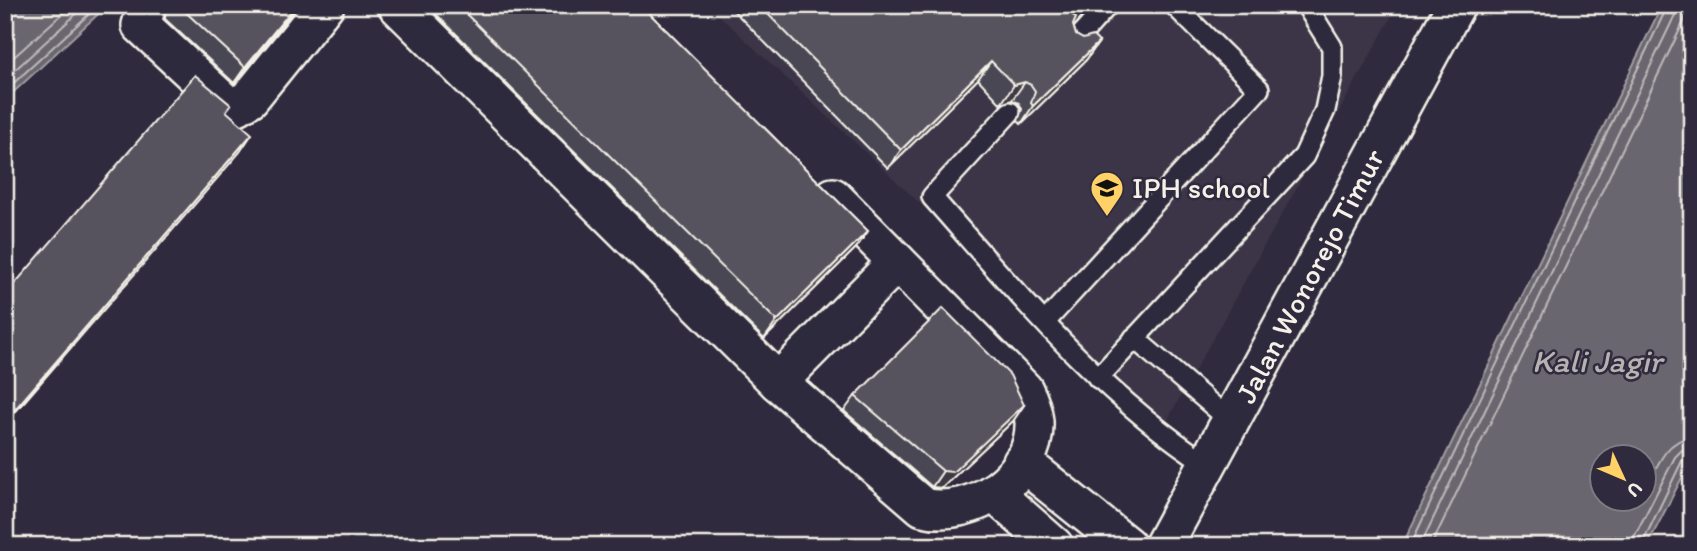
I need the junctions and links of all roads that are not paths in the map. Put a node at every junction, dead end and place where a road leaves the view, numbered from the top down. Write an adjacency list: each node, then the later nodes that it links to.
1 (147, 5): 2 (street)
2 (325, 5)
3 (397, 5): 15 (street)
4 (1108, 5): 8 (lane)
5 (1174, 5): 12 (lane)
6 (1306, 5): 13 (lane)
7 (1456, 5): 16 (street, Jalan Wonorejo Timur)
8 (1072, 45)
9 (1010, 113): 12 (lane)
10 (809, 173): 11 (street)
11 (897, 262): 15 (street); 17 (street)
12 (1046, 321): 14 (lane)
13 (1133, 338): 14 (lane); 16 (lane)
14 (1098, 378): 18 (lane)
15 (778, 382): 19 (street)
16 (1232, 422): 18 (street, Jalan Wonorejo Timur)
17 (1022, 462): 19 (street); 21 (street)
18 (1209, 465): 22 (street, Jalan Wonorejo Timur)
19 (995, 494): 20 (street)
20 (1054, 546)
21 (1127, 546)
22 (1163, 546)

